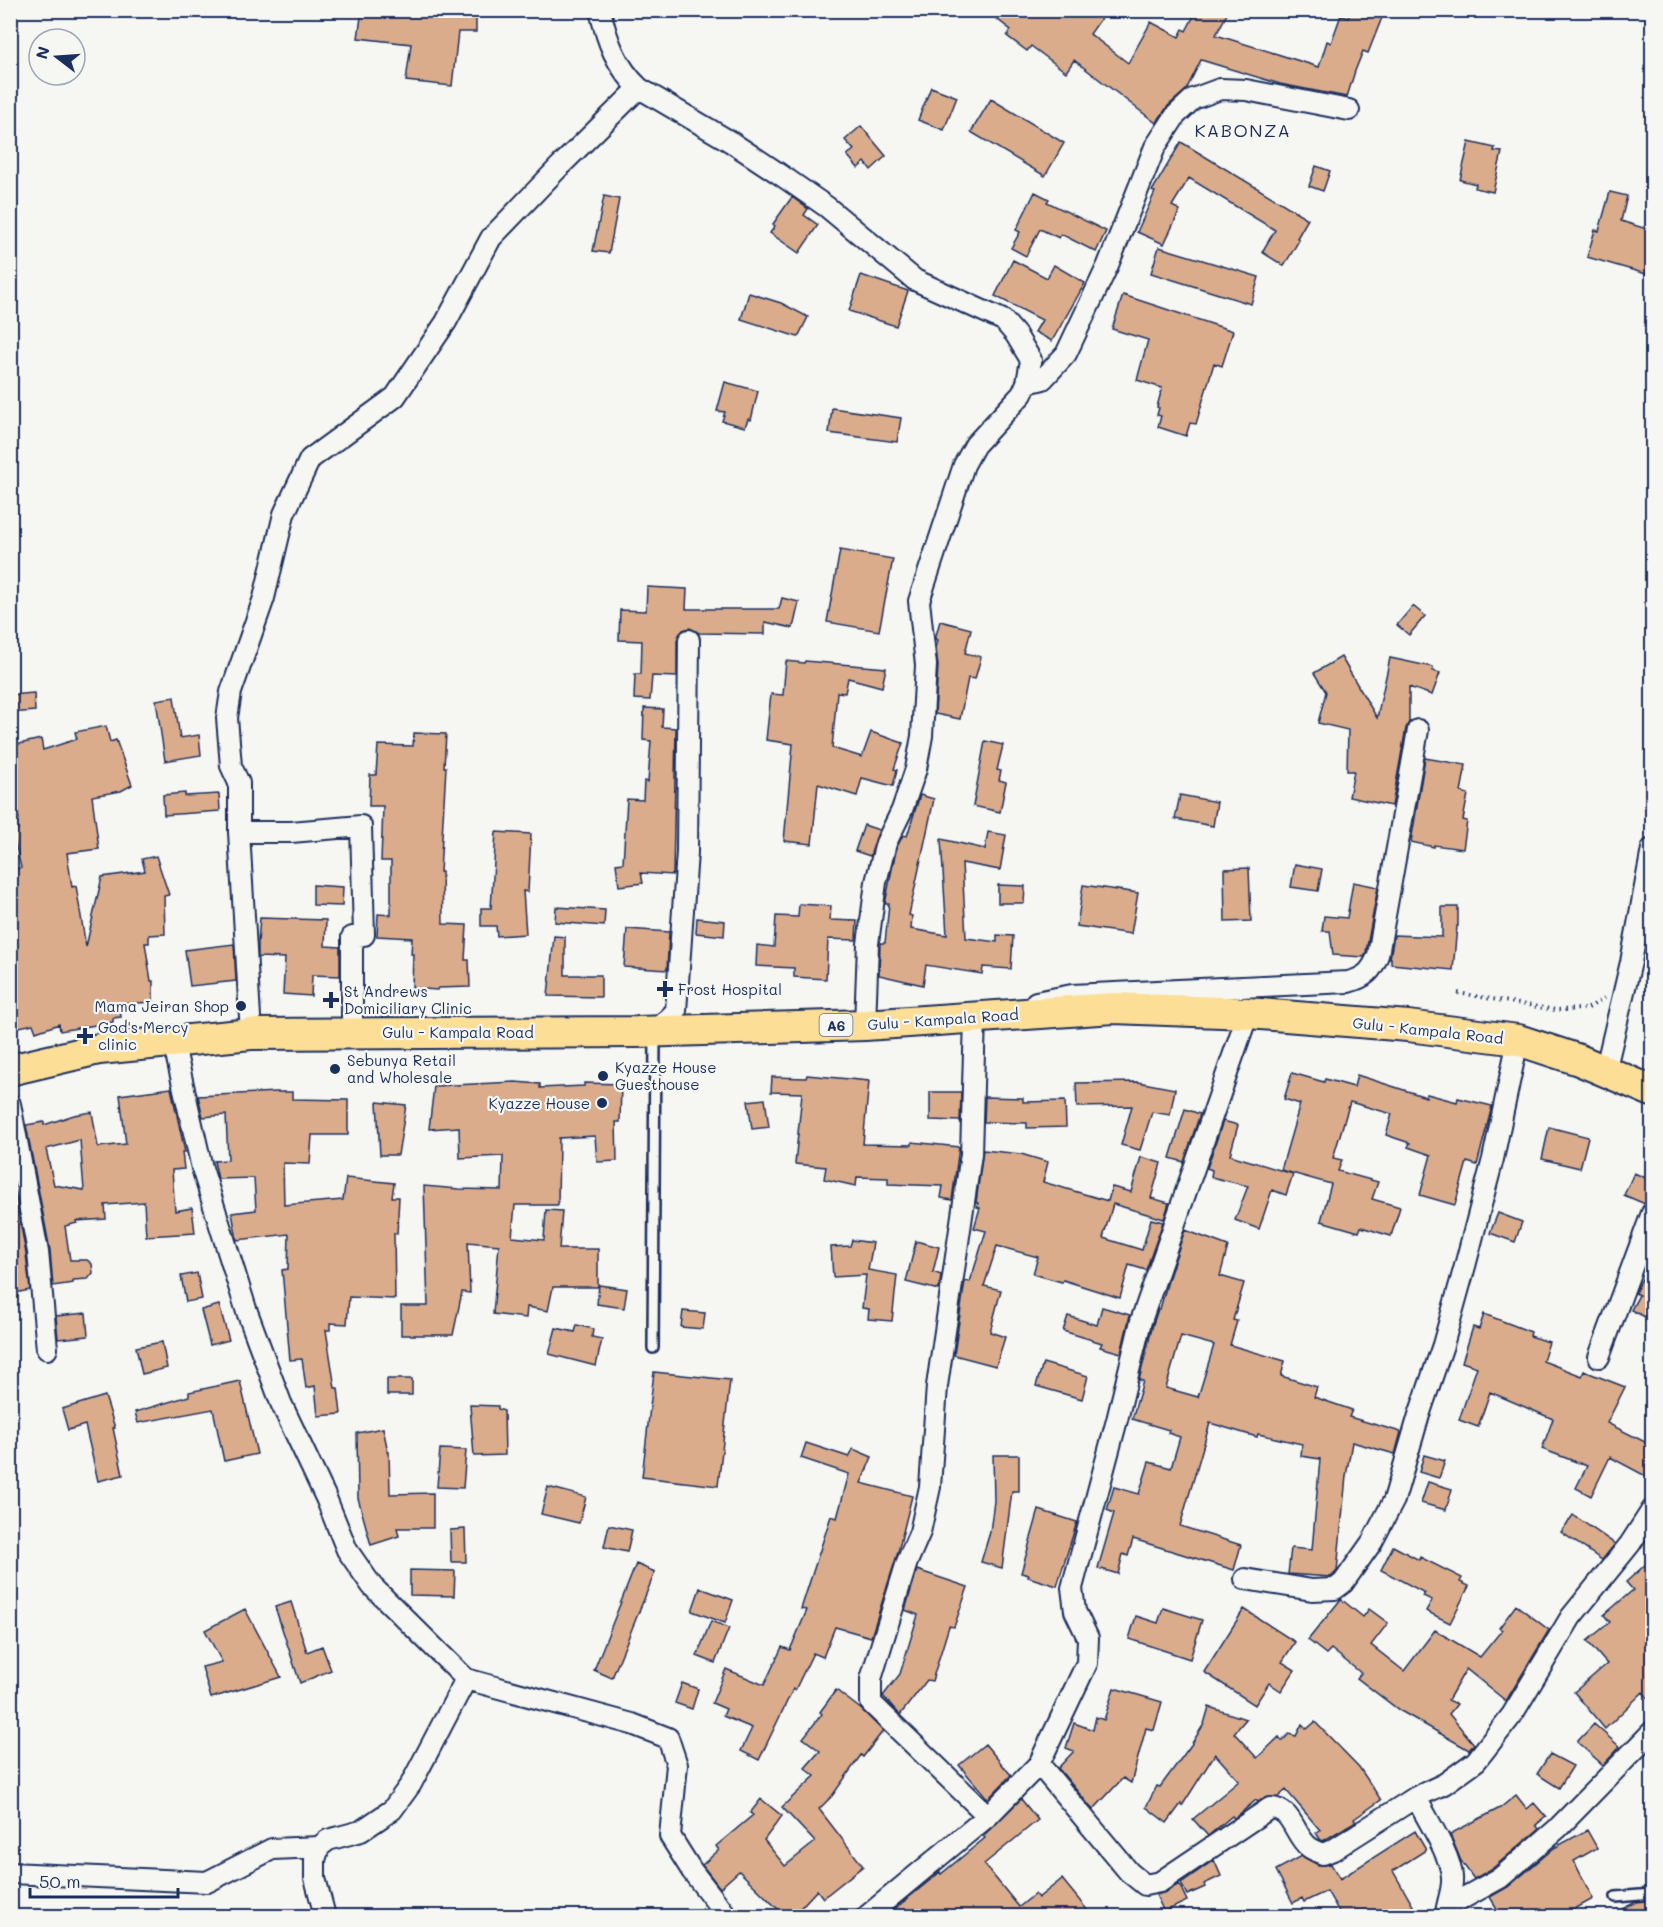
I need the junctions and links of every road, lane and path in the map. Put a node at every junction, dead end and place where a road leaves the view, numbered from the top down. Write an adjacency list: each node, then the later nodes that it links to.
1 (600, 10): 2 (street)
2 (639, 88): 4 (street); 7 (street)
3 (1349, 110): 4 (street)
4 (1028, 383): 13 (street)
5 (689, 640): 14 (street)
6 (1418, 730): 12 (street)
7 (239, 832): 15 (street); 16 (street)
8 (1653, 849): 10 (street)
9 (1458, 993): 10 (path)
10 (1623, 997): 20 (street)
11 (1248, 1013): 12 (main road, Gulu - Kampala Road / A6); 17 (main road, Gulu - Kampala Road / A6); 31 (street)
12 (987, 1017): 13 (main road, Gulu - Kampala Road / A6); 33 (street)
13 (865, 1025): 14 (main road, Gulu - Kampala Road / A6)
14 (656, 1031): 15 (main road, Gulu - Kampala Road / A6); 24 (lane)
15 (352, 1033): 16 (main road, Gulu - Kampala Road / A6)
16 (251, 1034): 18 (main road, Gulu - Kampala Road / A6)
17 (1518, 1040): 20 (main road, Gulu - Kampala Road / A6); 28 (street)
18 (173, 1041): 19 (main road, Gulu - Kampala Road / A6); 29 (street)
19 (10, 1070)
20 (1605, 1072): 21 (main road, Gulu - Kampala Road / A6)
21 (1653, 1091)
22 (10, 1104): 25 (street)
23 (1653, 1213): 26 (street)
24 (653, 1348)
25 (47, 1349)
26 (1599, 1357)
27 (1653, 1510): 32 (street)
28 (1245, 1579)
29 (466, 1679): 34 (street); 40 (street)
30 (1653, 1732): 38 (street)
31 (1039, 1764): 32 (street); 33 (street)
32 (1416, 1797): 38 (street)
33 (988, 1816): 41 (street)
34 (319, 1847): 35 (street); 39 (street)
35 (10, 1873)
36 (1653, 1894): 37 (lane)
37 (1616, 1898)
38 (1446, 1912)
39 (325, 1917)
40 (727, 1917)
41 (867, 1917)

